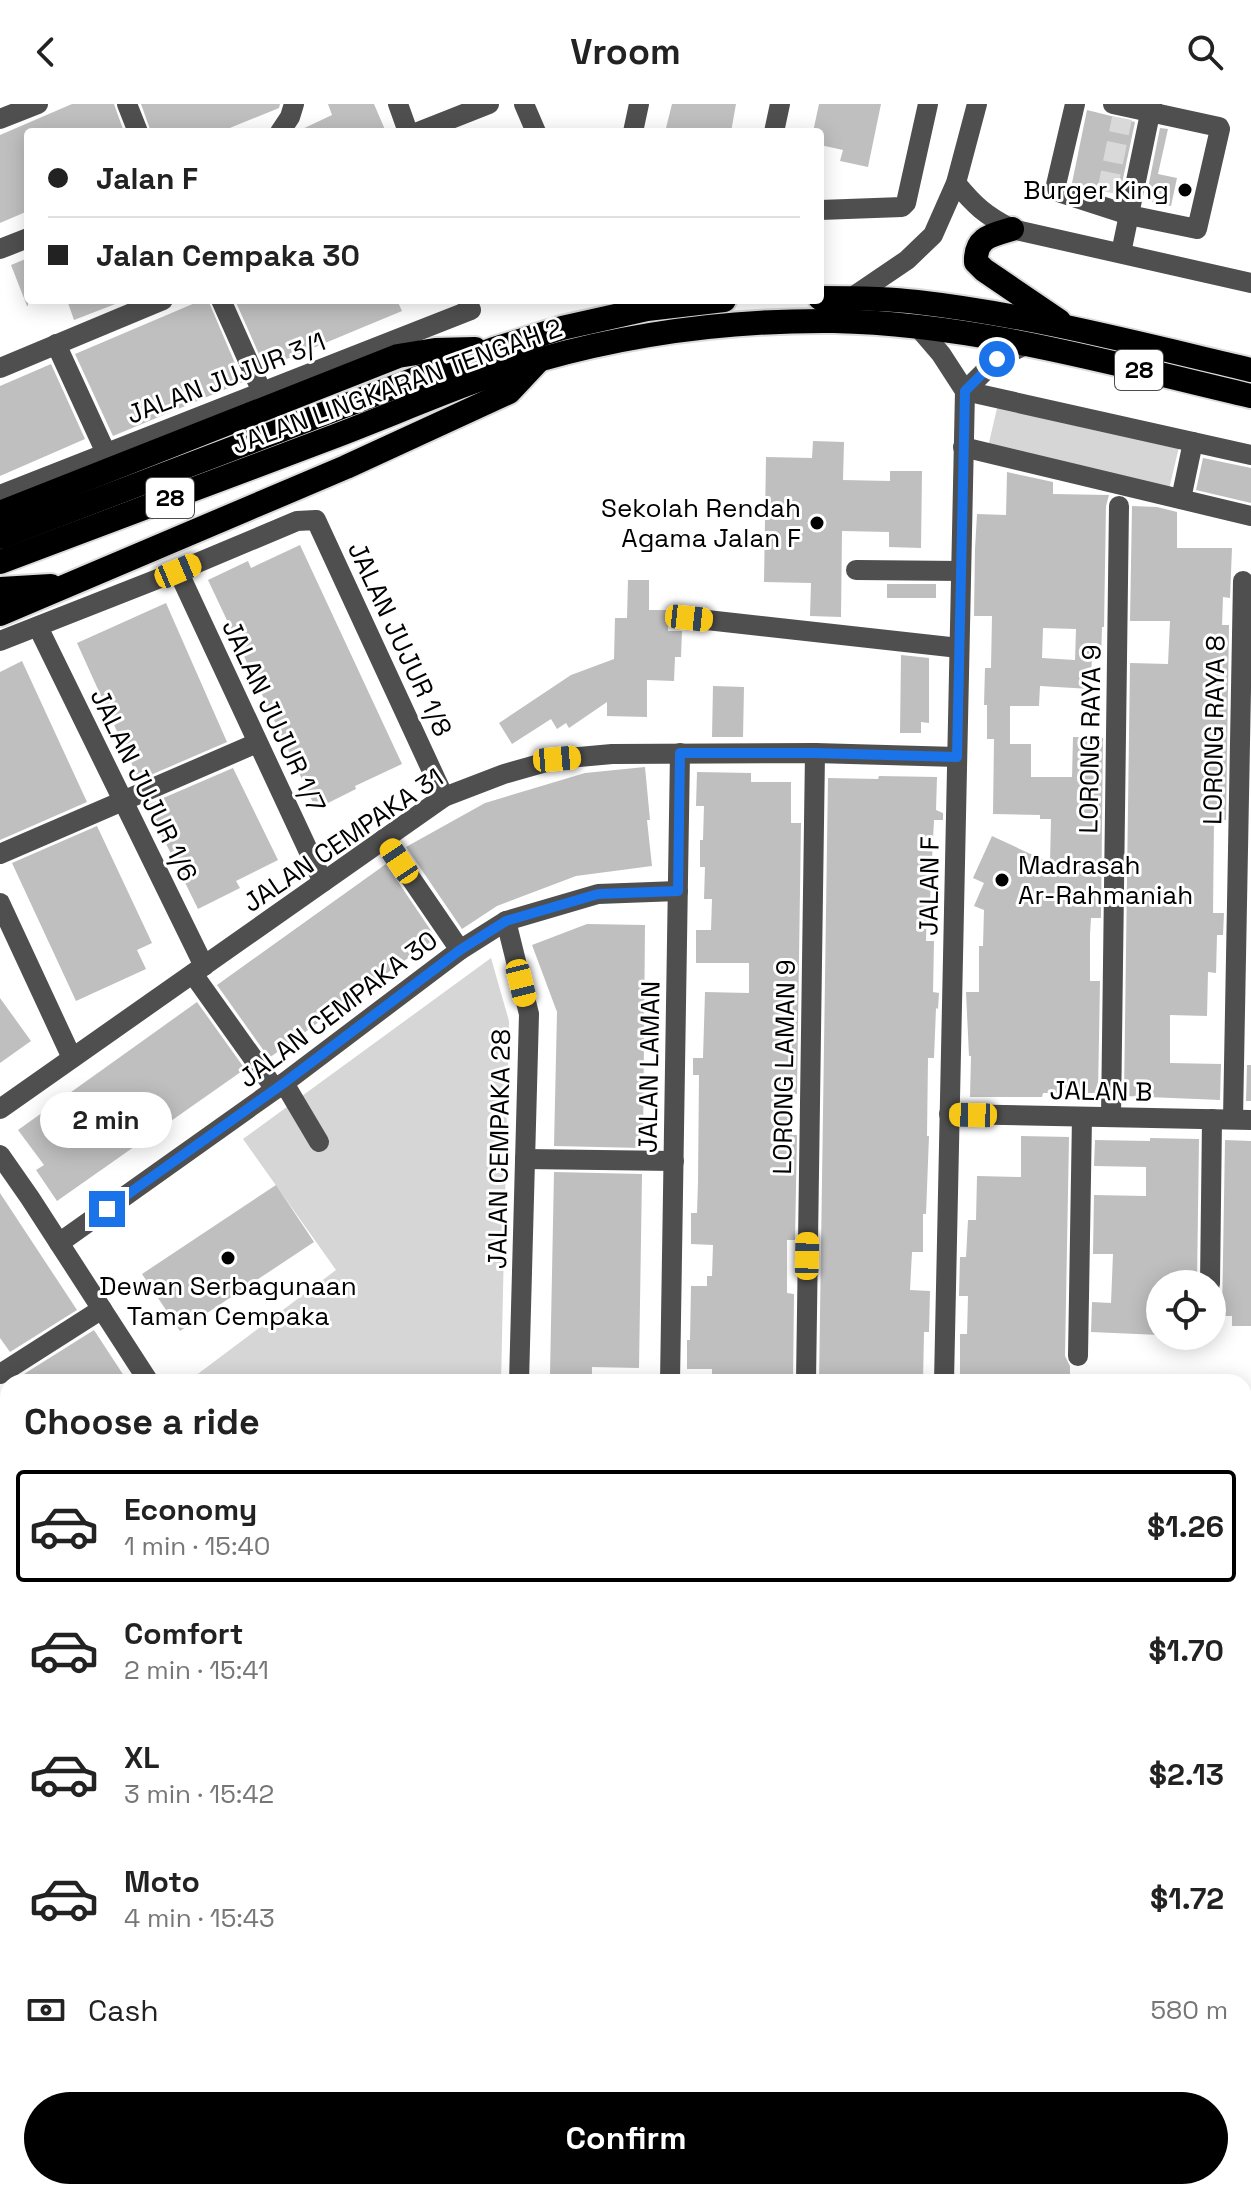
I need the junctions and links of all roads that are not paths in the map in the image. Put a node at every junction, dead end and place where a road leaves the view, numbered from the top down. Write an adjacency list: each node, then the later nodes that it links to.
1 (38, 104): 14 (street)
2 (127, 104): 15 (street)
3 (294, 104): 16 (street)
4 (398, 104): 17 (street)
5 (489, 104): 18 (street)
6 (524, 104): 19 (street)
7 (639, 104): 20 (street)
8 (780, 104): 21 (street)
9 (928, 104): 23 (street)
10 (977, 104): 22 (street)
11 (1075, 104): 24 (street)
12 (1151, 108): 13 (street); 24 (street); 24 (street)
13 (1120, 109)
14 (0, 119)
15 (136, 128)
16 (283, 128)
17 (407, 128)
18 (433, 128)
19 (534, 128)
20 (634, 128)
21 (775, 128)
22 (956, 183): 25 (street); 31 (street)
23 (824, 210)
24 (1129, 215): 28 (street)
25 (1012, 229): 28 (street); 37 (highway)
26 (24, 240): 27 (street)
27 (0, 249)
28 (1121, 253): 29 (street)
29 (1251, 283)
30 (824, 298): 31 (highway, 28)
31 (851, 298): 37 (highway, 28)
32 (153, 304): 38 (street)
33 (223, 304): 45 (street)
34 (690, 304): 40 (highway, JALAN LINGKARAN TENGAH 2 / 28)
35 (469, 305): 45 (street, JALAN JUJUR 3/1)
36 (917, 326): 39 (highway, JALAN LINGKARAN TENGAH 2 / 28); 41 (highway, JALAN LINGKARAN TENGAH 2 / 28); 44 (street)
37 (1067, 327): 43 (highway, 28)
38 (56, 344): 42 (street); 49 (street)
39 (1027, 344): 44 (street); 46 (highway, JALAN LINGKARAN TENGAH 2 / 28)
40 (494, 349): 54 (highway); 56 (highway, JALAN LINGKARAN TENGAH 2 / 28)
41 (538, 360): 57 (highway, JALAN LINGKARAN TENGAH 2 / 28); 62 (highway)
42 (0, 368)
43 (1251, 370)
44 (965, 391): 47 (street); 48 (street, JALAN F)
45 (262, 392): 49 (street, JALAN JUJUR 3/1)
46 (1251, 396)
47 (1193, 442): 50 (street); 52 (street)
48 (963, 447): 52 (street); 60 (street, JALAN F)
49 (106, 453): 51 (street, JALAN JUJUR 3/1)
50 (1251, 455)
51 (0, 495)
52 (1181, 499): 55 (street)
53 (1119, 506): 88 (street, LORONG RAYA 9)
54 (0, 513)
55 (1251, 516)
56 (0, 537)
57 (0, 562)
58 (856, 570): 60 (street)
59 (178, 571): 66 (street); 69 (street, JALAN JUJUR 1/7); 73 (street, JALAN JUJUR 1/8)
60 (961, 571): 68 (street, JALAN F)
61 (1243, 581): 90 (street, LORONG RAYA 8)
62 (74, 584): 63 (highway); 64 (highway)
63 (0, 589)
64 (0, 614)
65 (689, 618): 68 (street)
66 (38, 627): 67 (street); 74 (street, JALAN JUJUR 1/6)
67 (0, 641)
68 (959, 648): 72 (street, JALAN F)
69 (257, 743): 74 (street); 77 (street, JALAN JUJUR 1/7)
70 (680, 753): 71 (street, JALAN CEMPAKA 31); 73 (street, JALAN CEMPAKA 31); 78 (street, JALAN LAMAN)
71 (815, 753): 72 (street, JALAN CEMPAKA 31); 103 (street, LORONG LAMAN 9)
72 (957, 757): 86 (street, JALAN F)
73 (444, 797): 75 (street, JALAN CEMPAKA 31)
74 (123, 801): 76 (street); 82 (street, JALAN JUJUR 1/6)
75 (384, 839): 77 (street, JALAN CEMPAKA 31); 81 (street)
76 (0, 854)
77 (323, 882): 82 (street, JALAN CEMPAKA 31)
78 (678, 891): 80 (street, JALAN CEMPAKA 30); 94 (street, JALAN LAMAN)
79 (2, 911): 83 (street)
80 (506, 921): 81 (street, JALAN CEMPAKA 30); 93 (street, JALAN CEMPAKA 28)
81 (460, 950): 84 (street, JALAN CEMPAKA 30)
82 (198, 970): 83 (street, JALAN CEMPAKA 31); 84 (street, JALAN JUJUR 1/6)
83 (72, 1058): 85 (street, JALAN CEMPAKA 31)
84 (279, 1086): 91 (street, JALAN JUJUR 1/6); 95 (street, JALAN CEMPAKA 30)
85 (0, 1109)
86 (949, 1114): 87 (street, JALAN B); 104 (street, JALAN F)
87 (1082, 1117): 88 (street, JALAN B); 98 (street)
88 (1111, 1117): 89 (street, JALAN B)
89 (1212, 1119): 90 (street, JALAN B); 96 (street)
90 (1242, 1120)
91 (319, 1142)
92 (0, 1155): 95 (street)
93 (525, 1159): 94 (street); 101 (street, JALAN CEMPAKA 28)
94 (674, 1161): 102 (street, JALAN LAMAN)
95 (59, 1243): 97 (street)
96 (1210, 1270)
97 (102, 1309): 99 (street); 100 (street)
98 (1078, 1356)
99 (4, 1374)
100 (144, 1374)
101 (519, 1374)
102 (670, 1374)
103 (806, 1374)
104 (944, 1374)

